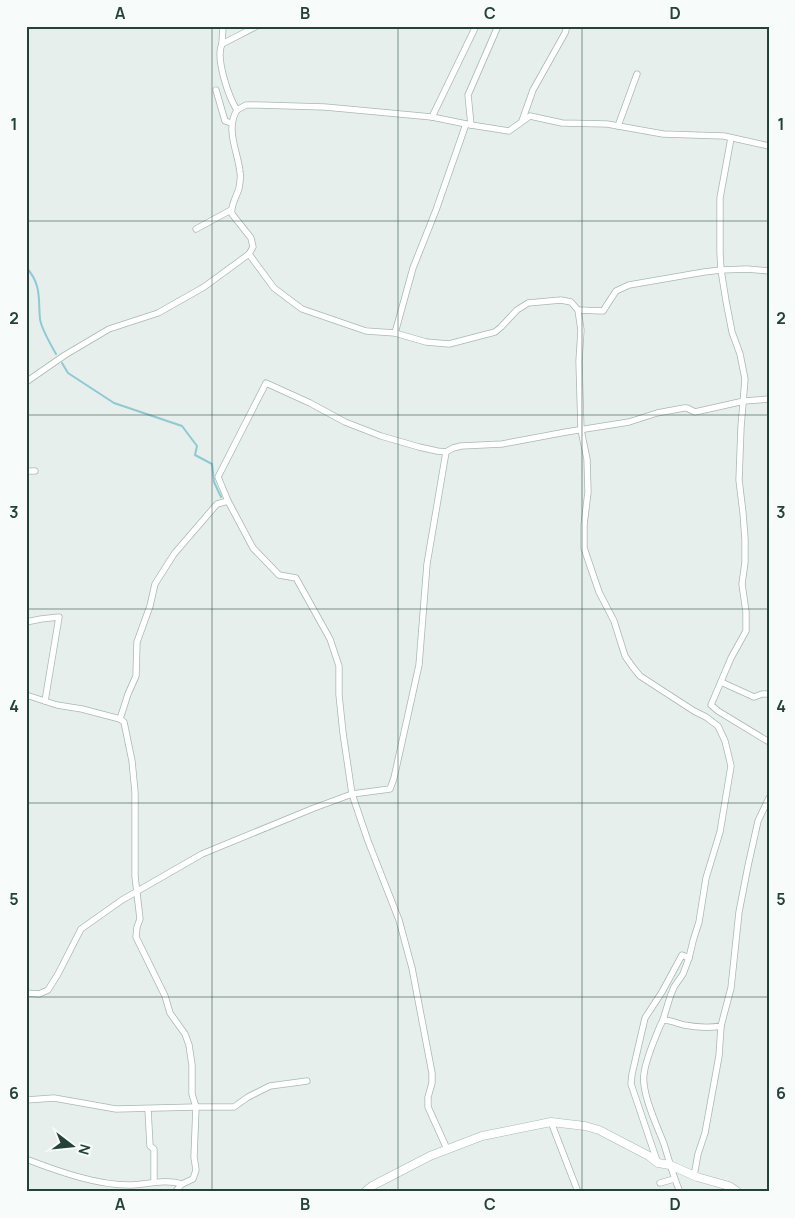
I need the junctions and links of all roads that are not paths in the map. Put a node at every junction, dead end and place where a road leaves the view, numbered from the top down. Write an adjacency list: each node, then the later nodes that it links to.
1 (223, 26): 6 (street)
2 (258, 26): 6 (street)
3 (476, 26): 10 (street)
4 (498, 26): 13 (street)
5 (567, 26): 11 (street)
6 (222, 44): 9 (street)
7 (637, 74): 14 (street)
8 (216, 90): 12 (street)
9 (237, 110): 10 (street); 12 (street)
10 (432, 117): 13 (street)
11 (522, 122): 13 (street); 14 (street)
12 (232, 124): 17 (street)
13 (468, 125): 23 (street)
14 (618, 126): 15 (street)
15 (731, 138): 16 (street); 20 (street)
16 (769, 146)
17 (231, 210): 18 (street); 19 (street)
18 (196, 229)
19 (249, 254): 23 (street); 24 (street)
20 (721, 270): 21 (street); 22 (street); 26 (street)
21 (769, 271)
22 (578, 310): 23 (street); 27 (street)
23 (395, 334)
24 (26, 382)
25 (769, 398): 26 (street)
26 (744, 401): 27 (street); 33 (street)
27 (582, 430): 28 (street); 38 (street)
28 (446, 452): 31 (street); 41 (street)
29 (26, 471): 30 (street)
30 (35, 471)
31 (228, 501): 39 (street); 41 (street)
32 (26, 622): 36 (street)
33 (721, 682): 34 (street); 37 (street)
34 (769, 694)
35 (26, 695): 36 (street)
36 (45, 702): 39 (street)
37 (711, 704): 38 (street); 40 (street)
38 (706, 717): 44 (street)
39 (120, 719): 43 (street)
40 (769, 742)
41 (352, 794): 43 (street); 53 (street)
42 (769, 798): 47 (street)
43 (137, 892): 45 (street); 50 (street)
44 (689, 958): 46 (street); 55 (street)
45 (26, 993)
46 (663, 1020): 47 (street); 56 (street)
47 (721, 1026): 57 (street)
48 (306, 1081): 50 (street)
49 (26, 1100): 51 (street)
50 (196, 1107): 51 (street); 61 (street)
51 (148, 1109): 59 (street)
52 (551, 1122): 53 (main road); 55 (main road); 64 (street)
53 (448, 1149): 63 (main road)
54 (26, 1160): 59 (street)
55 (658, 1163): 56 (main road)
56 (669, 1165): 57 (main road); 58 (street)
57 (694, 1176): 66 (main road)
58 (674, 1179): 60 (street); 65 (street)
59 (154, 1182): 61 (street)
60 (660, 1183)
61 (182, 1184): 62 (street)
62 (175, 1192)
63 (365, 1192)
64 (578, 1192)
65 (680, 1192)
66 (738, 1192)

